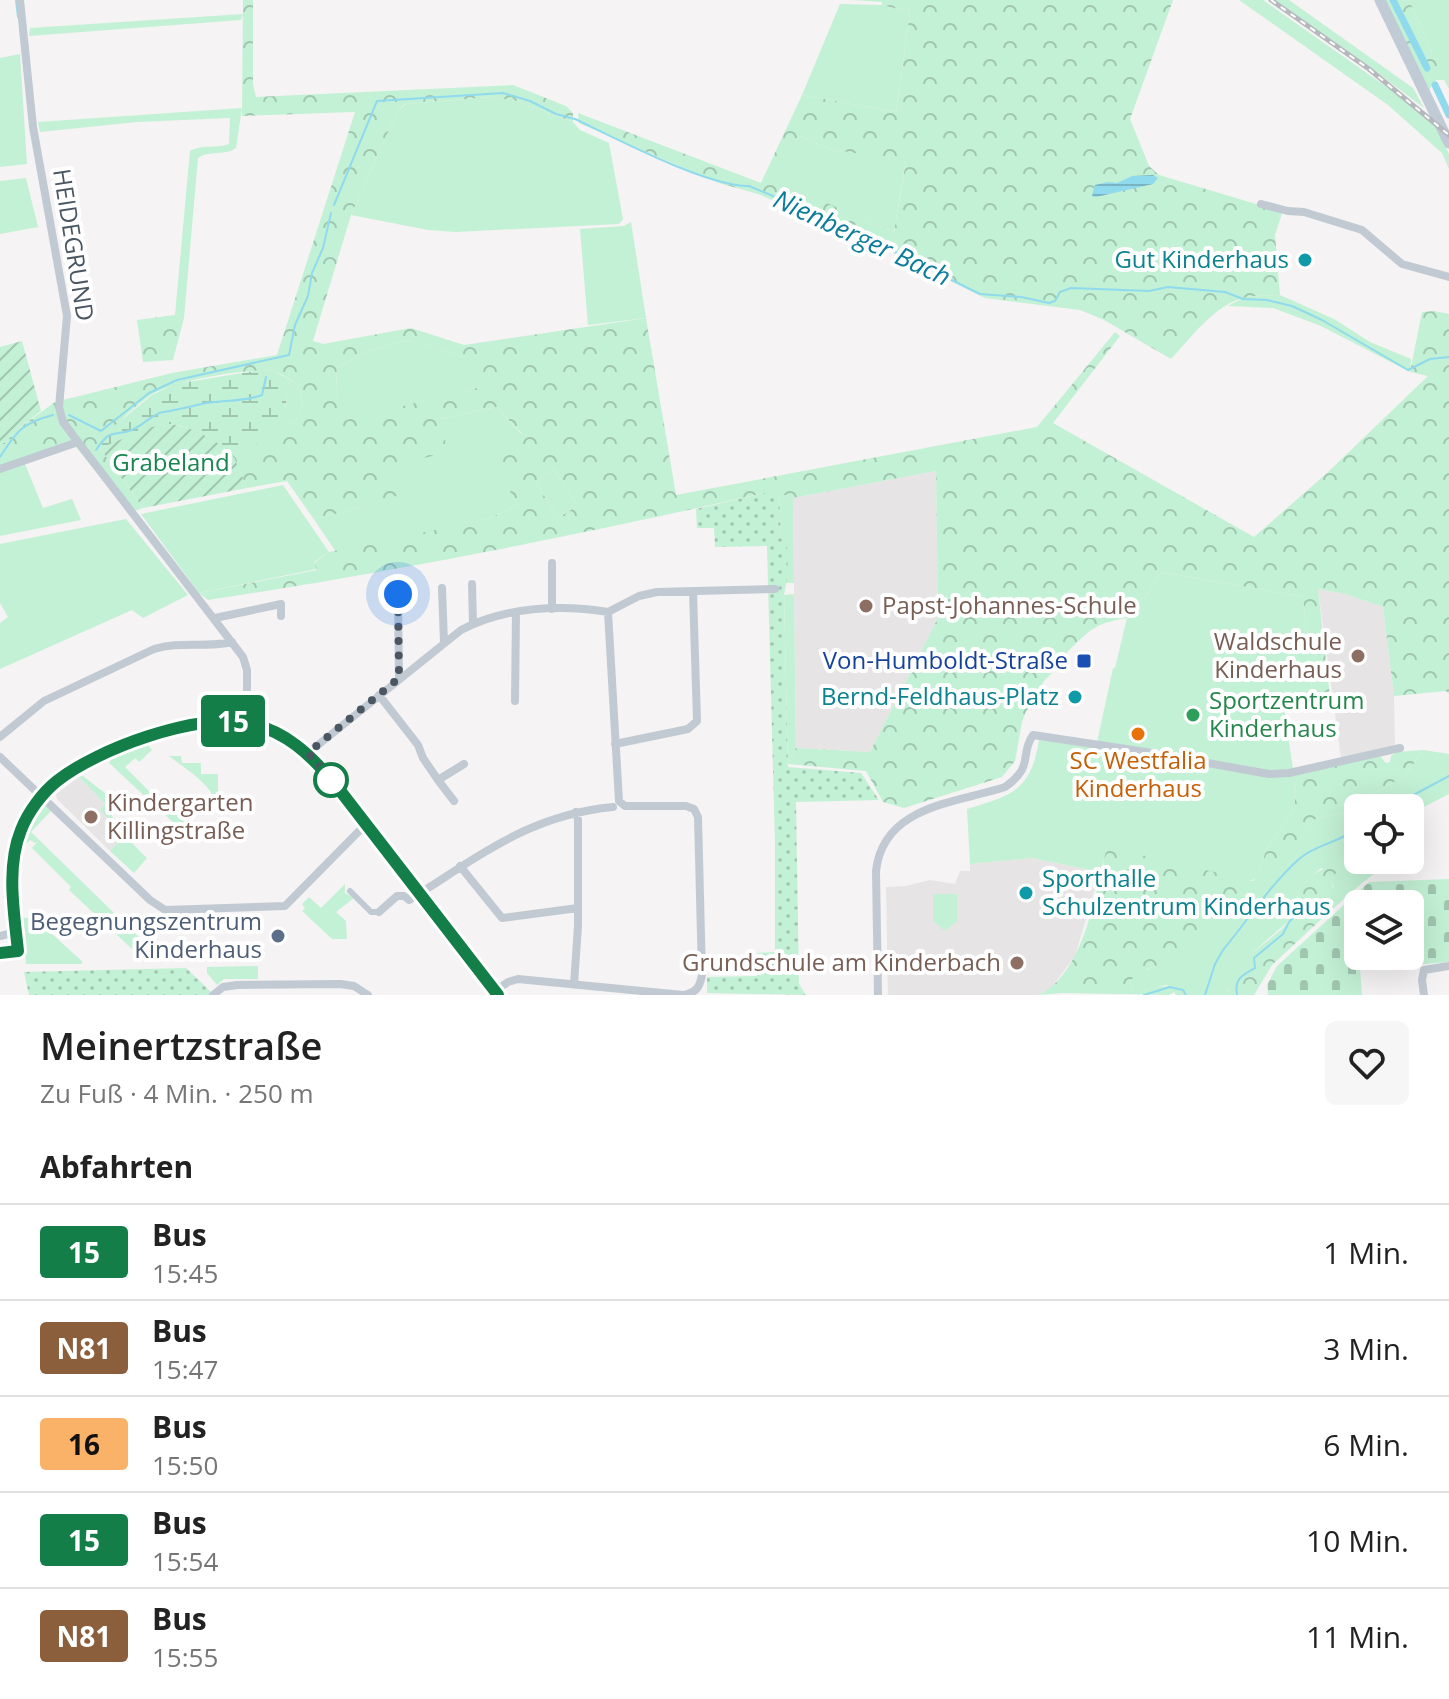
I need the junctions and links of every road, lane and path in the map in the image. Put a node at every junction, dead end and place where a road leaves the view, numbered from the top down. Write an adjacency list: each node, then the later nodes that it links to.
1 (20, 0): 6 (street, HEIDEGRUND)
2 (1380, 0): 3 (main road)
3 (1449, 143)
4 (1261, 204): 5 (street)
5 (1449, 277)
6 (78, 442): 7 (street); 18 (street, HEIDEGRUND)
7 (0, 469)
8 (552, 563): 14 (street)
9 (472, 584): 19 (street)
10 (442, 588): 21 (street)
11 (775, 589): 12 (street)
12 (693, 591): 16 (street); 27 (street)
13 (398, 594): 22 (street)
14 (552, 609): 15 (street); 16 (street)
15 (516, 612): 19 (street); 24 (street)
16 (608, 612): 27 (street)
17 (281, 616): 18 (street)
18 (215, 618): 20 (street, HEIDEGRUND)
19 (473, 623): 21 (street)
20 (232, 642): 25 (street, HEIDEGRUND); 26 (street)
21 (444, 643): 22 (street)
22 (399, 678): 23 (street)
23 (379, 695): 29 (street); 32 (street)
24 (515, 701)
25 (247, 723): 29 (street); 33 (street)
26 (0, 737)
27 (615, 744): 35 (street)
28 (1400, 748): 54 (street)
29 (308, 753): 37 (street)
30 (0, 757): 33 (street)
31 (464, 764): 32 (street)
32 (438, 780): 34 (street)
33 (42, 796): 43 (street); 45 (street)
34 (454, 801)
35 (617, 806): 36 (street); 51 (street)
36 (576, 812): 38 (street); 42 (street)
37 (366, 824): 40 (street); 43 (street)
38 (460, 866): 40 (street); 42 (street)
39 (350, 891): 44 (street)
40 (420, 894): 44 (street); 50 (street)
41 (203, 899): 43 (street)
42 (578, 908): 49 (street)
43 (204, 910)
44 (379, 912)
45 (15, 927): 46 (street); 47 (street)
46 (0, 936)
47 (0, 953)
48 (1449, 966): 55 (street)
49 (574, 984): 50 (street); 51 (street)
50 (496, 993)
51 (692, 993)
52 (213, 995): 53 (street)
53 (368, 995)
54 (878, 995)
55 (1424, 995)

